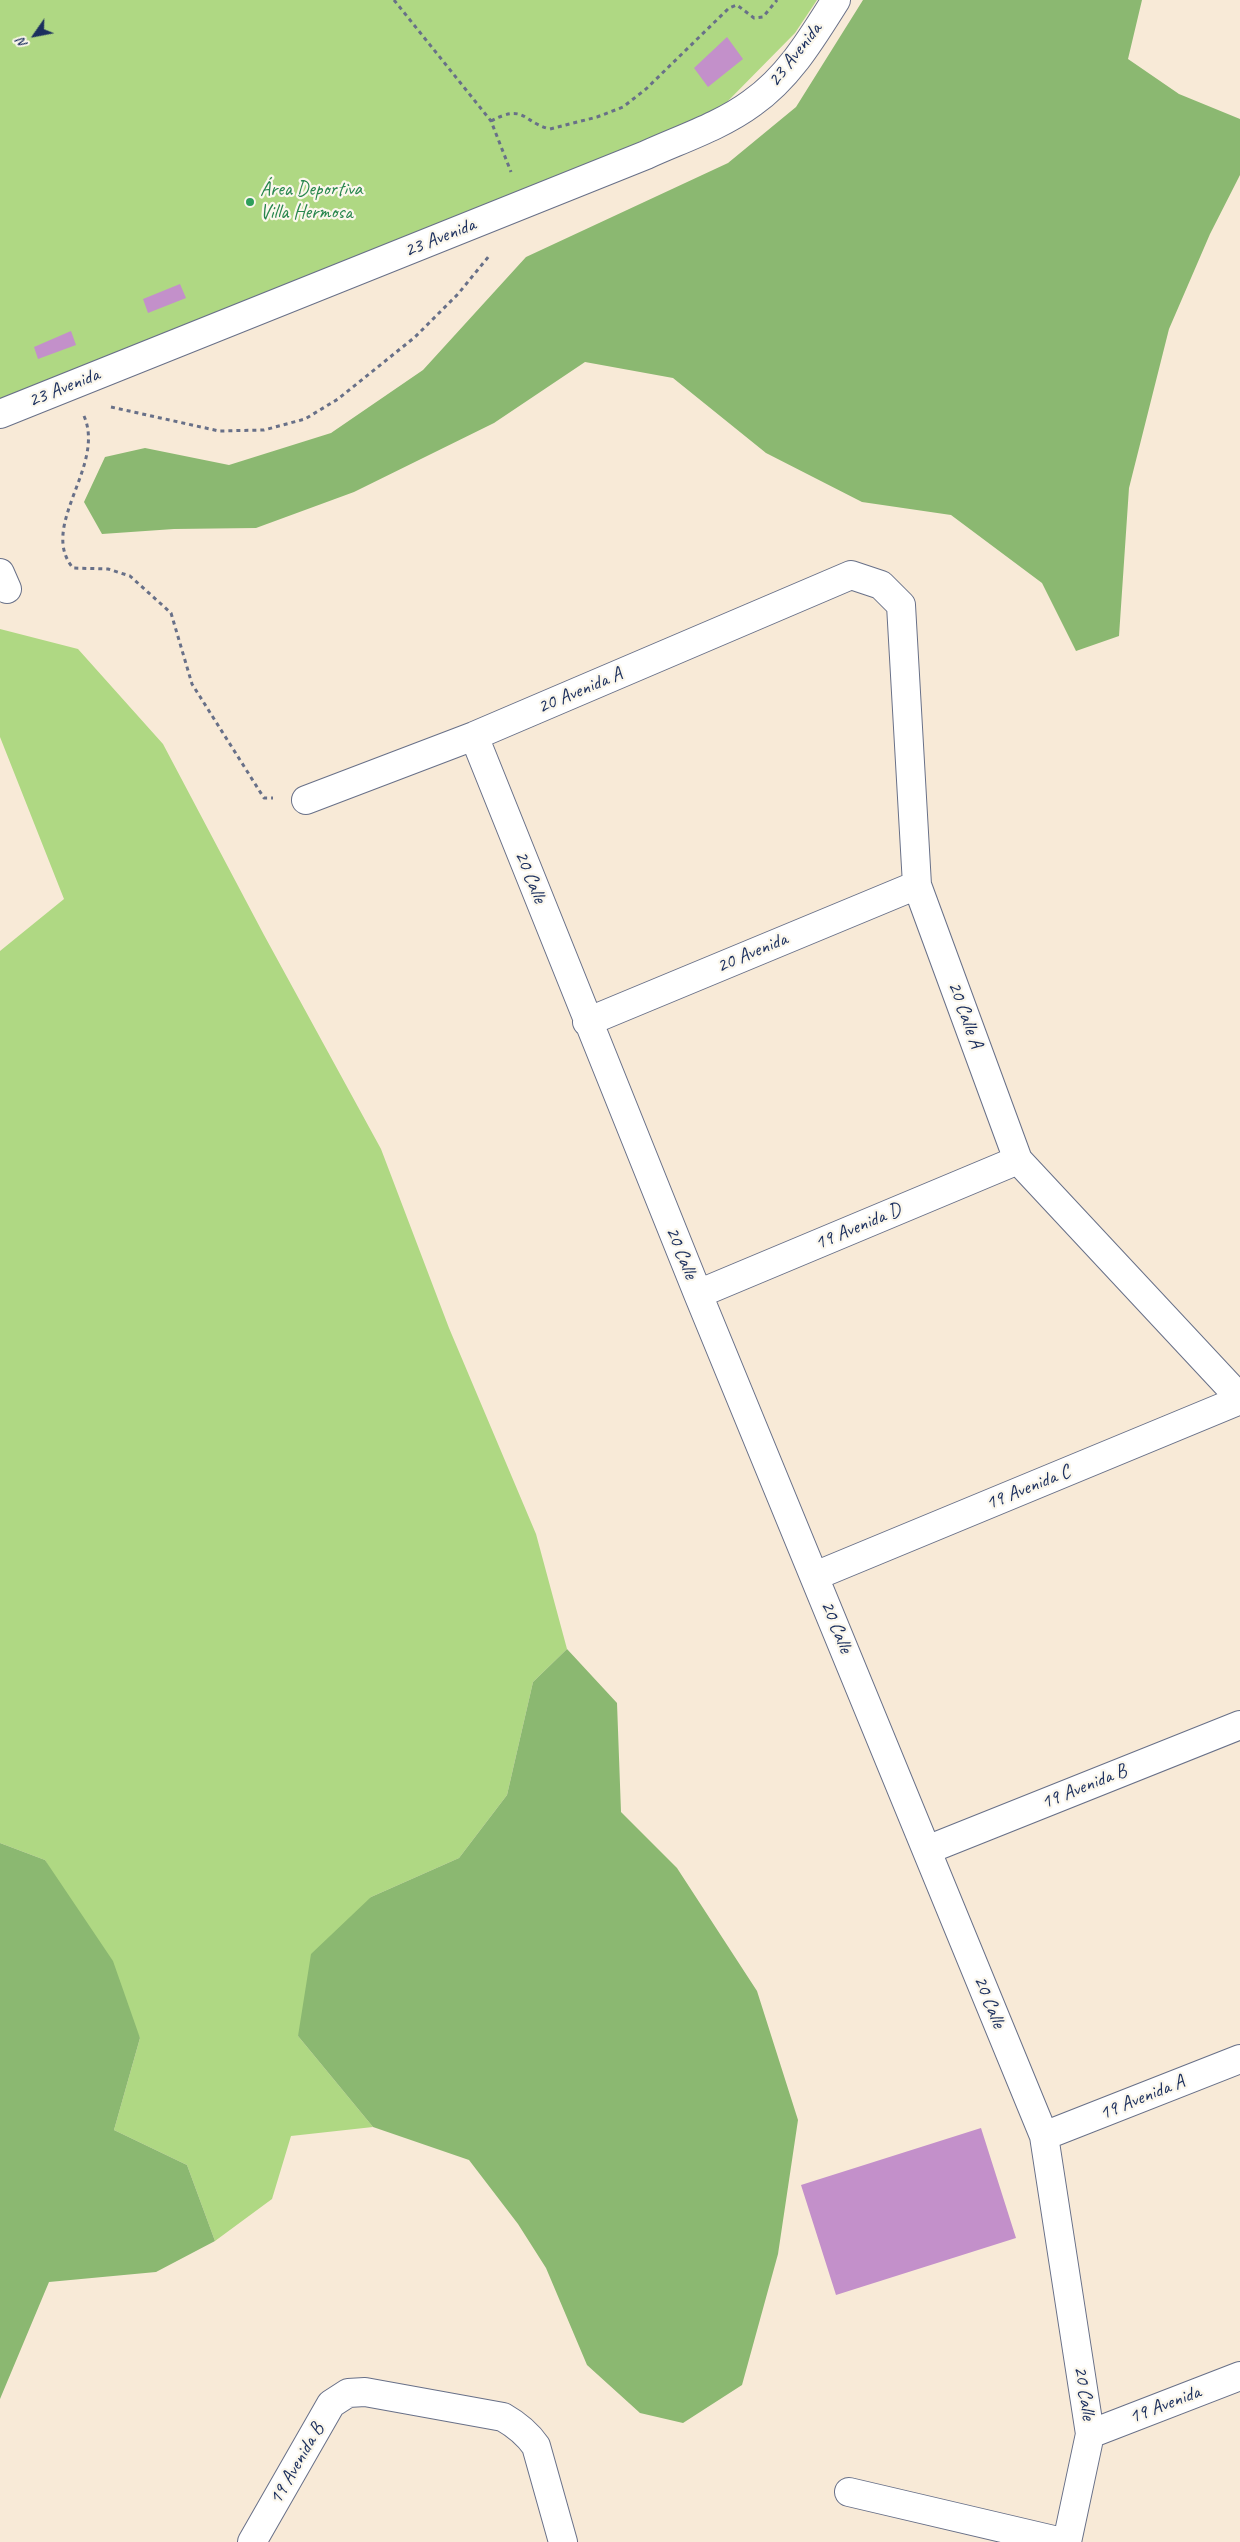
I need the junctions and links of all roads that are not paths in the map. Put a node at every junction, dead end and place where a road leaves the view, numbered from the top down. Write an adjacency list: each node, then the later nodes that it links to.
1 (836, 0): 2 (street, 23 Avenida)
2 (0, 414)
3 (851, 575): 4 (street, 20 Avenida A); 6 (street, 20 Calle A)
4 (474, 736): 5 (street, 20 Avenida A); 7 (street, 20 Calle)
5 (306, 800)
6 (917, 885): 7 (street, 20 Avenida); 8 (street, 20 Calle A)
7 (587, 1022): 9 (street, 20 Calle)
8 (1018, 1160): 9 (street, 19 Avenida D); 10 (street, 20 Calle A)
9 (698, 1294): 11 (street, 20 Calle)
10 (1240, 1399): 11 (street, 19 Avenida C)
11 (815, 1576): 13 (street, 20 Calle)
12 (1240, 1725): 13 (street, 19 Avenida B)
13 (927, 1850): 15 (street, 20 Calle)
14 (1240, 2059): 15 (street, 19 Avenida A)
15 (1044, 2136): 17 (street, 20 Calle)
16 (1240, 2376): 17 (street, 19 Avenida)
17 (1090, 2434): 22 (street, 20 Calle)
18 (849, 2492): 21 (street)
19 (252, 2542): 20 (street, 19 Avenida B)
20 (563, 2542)
21 (1062, 2542)
22 (1067, 2542)

